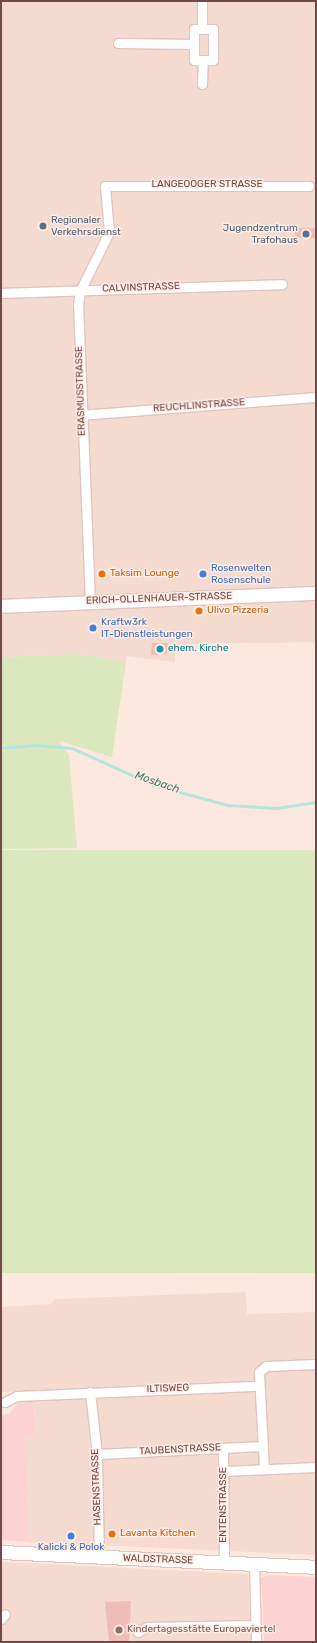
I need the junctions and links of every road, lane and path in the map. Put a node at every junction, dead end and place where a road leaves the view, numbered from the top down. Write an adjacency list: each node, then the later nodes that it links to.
1 (202, 1): 2 (street)
2 (202, 29): 4 (street); 5 (street)
3 (118, 43): 4 (street)
4 (194, 44): 5 (street)
5 (203, 60): 6 (street)
6 (202, 84)
7 (105, 186): 8 (street, LANGEOOGER STRASSE); 10 (street, ERASMUSSTRASSE)
8 (309, 186)
9 (282, 284): 10 (street, CALVINSTRASSE)
10 (80, 291): 11 (street, CALVINSTRASSE); 13 (street, ERASMUSSTRASSE)
11 (1, 294)
12 (316, 397): 13 (street, REUCHLINSTRASSE)
13 (81, 415): 15 (street, ERASMUSSTRASSE)
14 (316, 593): 15 (street, ERICH-OLLENHAUER-STRASSE)
15 (90, 602): 16 (street, ERICH-OLLENHAUER-STRASSE)
16 (1, 606)
17 (316, 1364): 18 (street)
18 (259, 1386): 19 (street, ILTISWEG); 21 (street)
19 (90, 1392): 20 (street, ILTISWEG); 23 (street, HASENSTRASSE)
20 (5, 1402)
21 (263, 1446): 22 (street, TAUBENSTRASSE); 25 (street)
22 (223, 1448): 23 (street, TAUBENSTRASSE); 26 (street, ENTENSTRASSE)
23 (97, 1454): 28 (street, HASENSTRASSE)
24 (316, 1467): 25 (street)
25 (264, 1469): 26 (street)
26 (224, 1472): 29 (street, ENTENSTRASSE)
27 (1, 1552): 28 (street, WALDSTRASSE)
28 (99, 1558): 29 (street, WALDSTRASSE)
29 (224, 1562): 30 (street, WALDSTRASSE)
30 (254, 1563): 31 (street, WALDSTRASSE); 32 (street)
31 (316, 1567)
32 (255, 1625): 33 (street); 34 (street)
33 (138, 1632)
34 (256, 1642)

